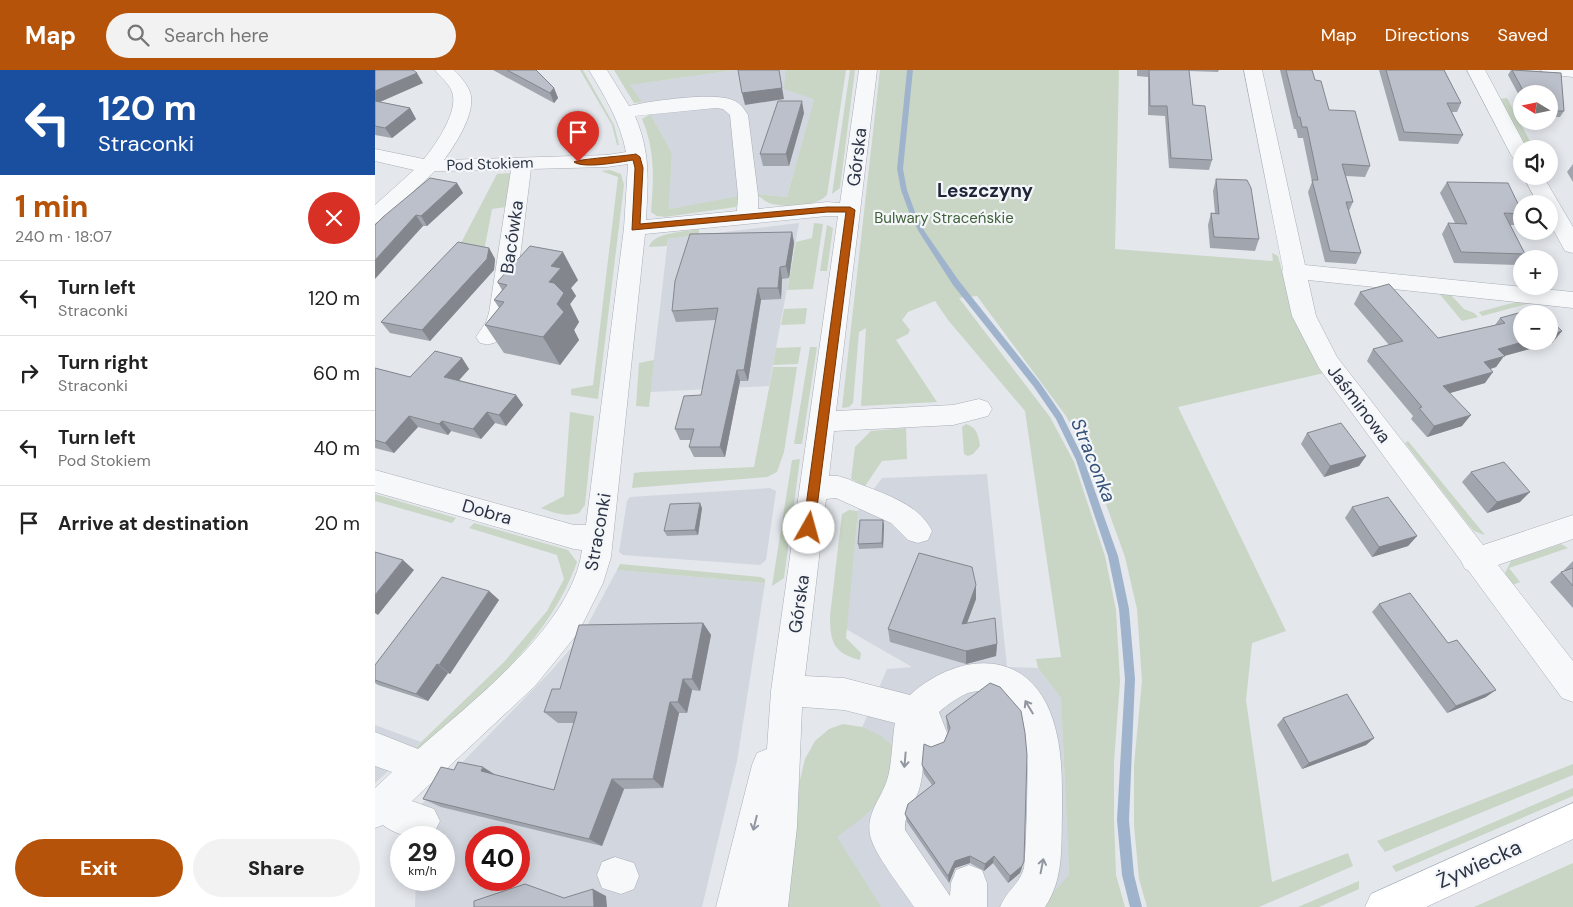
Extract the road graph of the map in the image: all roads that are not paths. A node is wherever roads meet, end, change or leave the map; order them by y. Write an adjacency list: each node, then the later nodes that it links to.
1 (444, 70): 13 (street)
2 (598, 70): 8 (street, Straconki)
3 (868, 70): 14 (street, Górska)
4 (1253, 70): 20 (street, Jaśminowa)
5 (1476, 70): 9 (street)
6 (1550, 70): 7 (street)
7 (1573, 72)
8 (624, 113): 11 (street, Straconki); 16 (street)
9 (1513, 140)
10 (375, 156): 13 (street, Pod Stokiem)
11 (636, 157): 12 (street, Pod Stokiem); 18 (street, Straconki)
12 (522, 163): 13 (street, Pod Stokiem); 22 (street, Bacówka)
13 (431, 165): 15 (street)
14 (850, 210): 16 (street); 24 (street, Górska)
15 (375, 216)
16 (747, 217): 18 (street)
17 (1558, 220): 19 (street)
18 (635, 228): 29 (street, Straconki)
19 (1573, 246)
20 (1293, 271): 21 (street); 30 (street, Jaśminowa)
21 (1573, 300)
22 (488, 337)
23 (979, 409): 24 (street)
24 (823, 422): 26 (street, Górska)
25 (375, 481): 29 (street, Dobra)
26 (814, 488): 28 (street); 32 (street, Górska)
27 (1573, 527): 30 (street)
28 (918, 531)
29 (599, 538): 35 (street, Straconki)
30 (1475, 560): 31 (street, Jaśminowa)
31 (1573, 687)
32 (787, 691): 33 (street); 40 (street, Górska, one-way to 40); 41 (street, Górska)
33 (923, 725): 42 (street, one-way to 42); 43 (street, one-way to 33)
34 (375, 749): 35 (street)
35 (418, 770): 36 (street, Straconki)
36 (380, 806): 37 (street)
37 (422, 821)
38 (1573, 821): 39 (main road, Żywiecka)
39 (1403, 903)
40 (735, 907)
41 (769, 907)
42 (936, 907)
43 (1019, 907)

